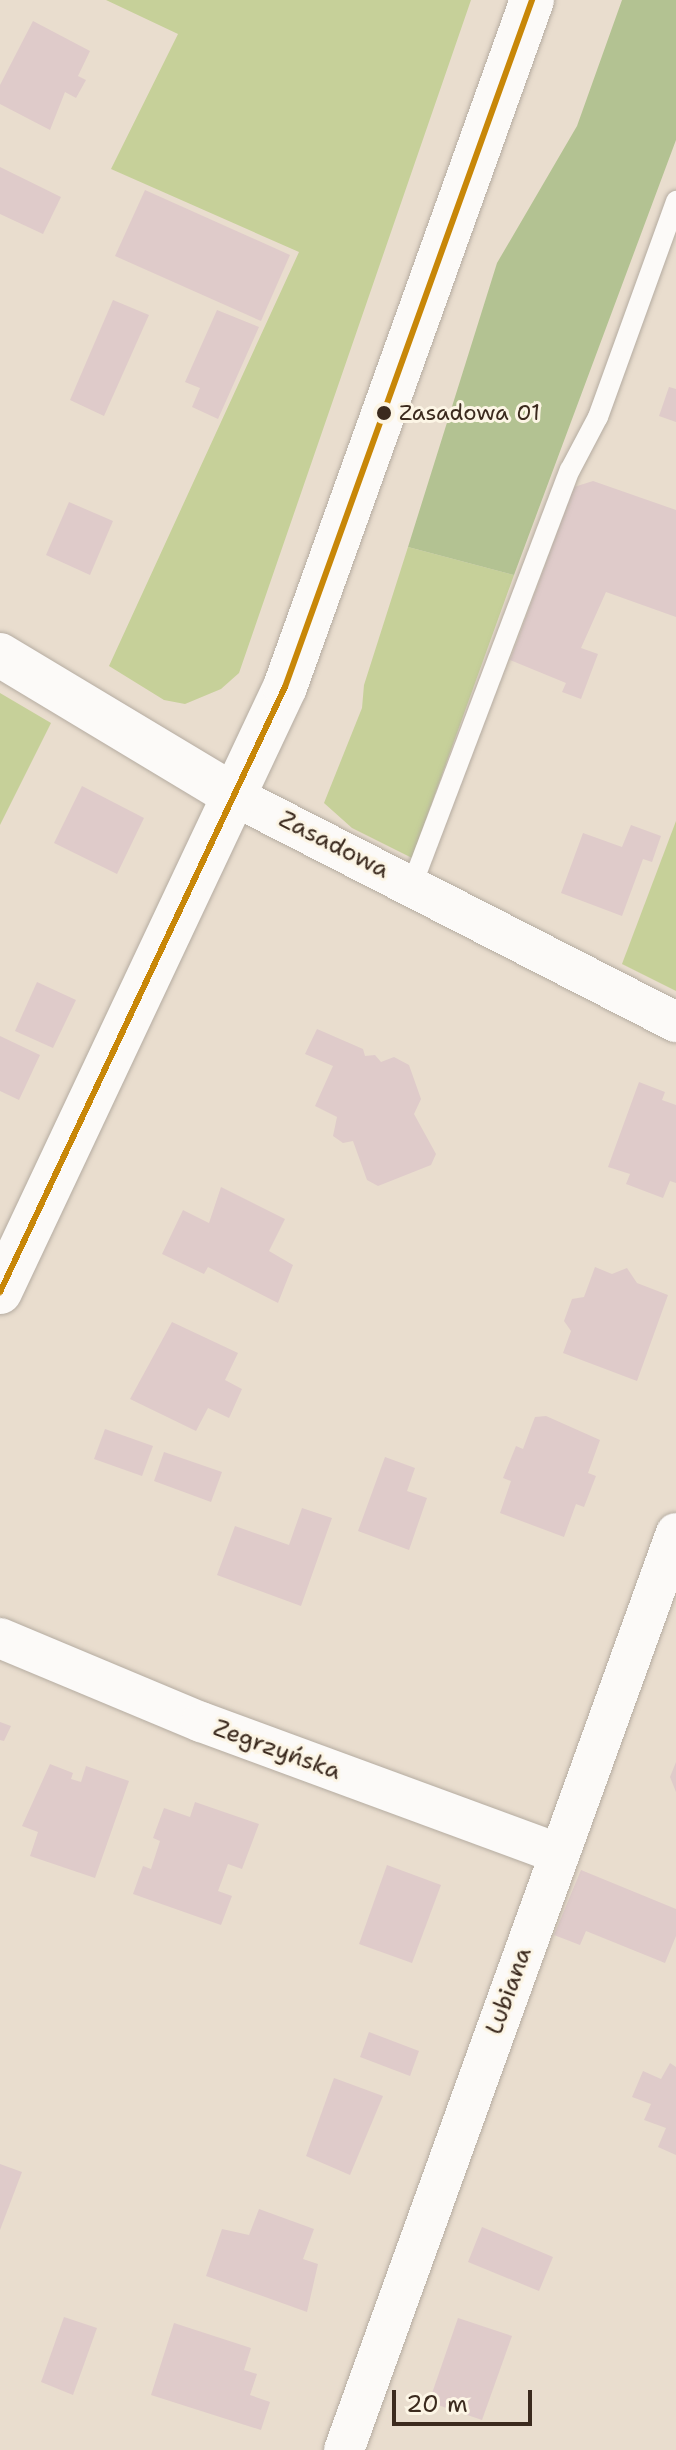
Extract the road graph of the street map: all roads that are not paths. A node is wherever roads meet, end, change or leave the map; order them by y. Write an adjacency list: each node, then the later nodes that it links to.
1 (532, 0): 4 (street)
2 (676, 201): 5 (lane)
3 (0, 655): 4 (street, Zasadowa)
4 (236, 797): 5 (street, Zasadowa); 7 (street)
5 (412, 885): 6 (street, Zasadowa)
6 (676, 1022)
7 (0, 1292)
8 (676, 1533): 10 (street, Lubiana)
9 (0, 1638): 10 (street, Zegrzyńska)
10 (558, 1853): 11 (street, Lubiana)
11 (344, 2450)

